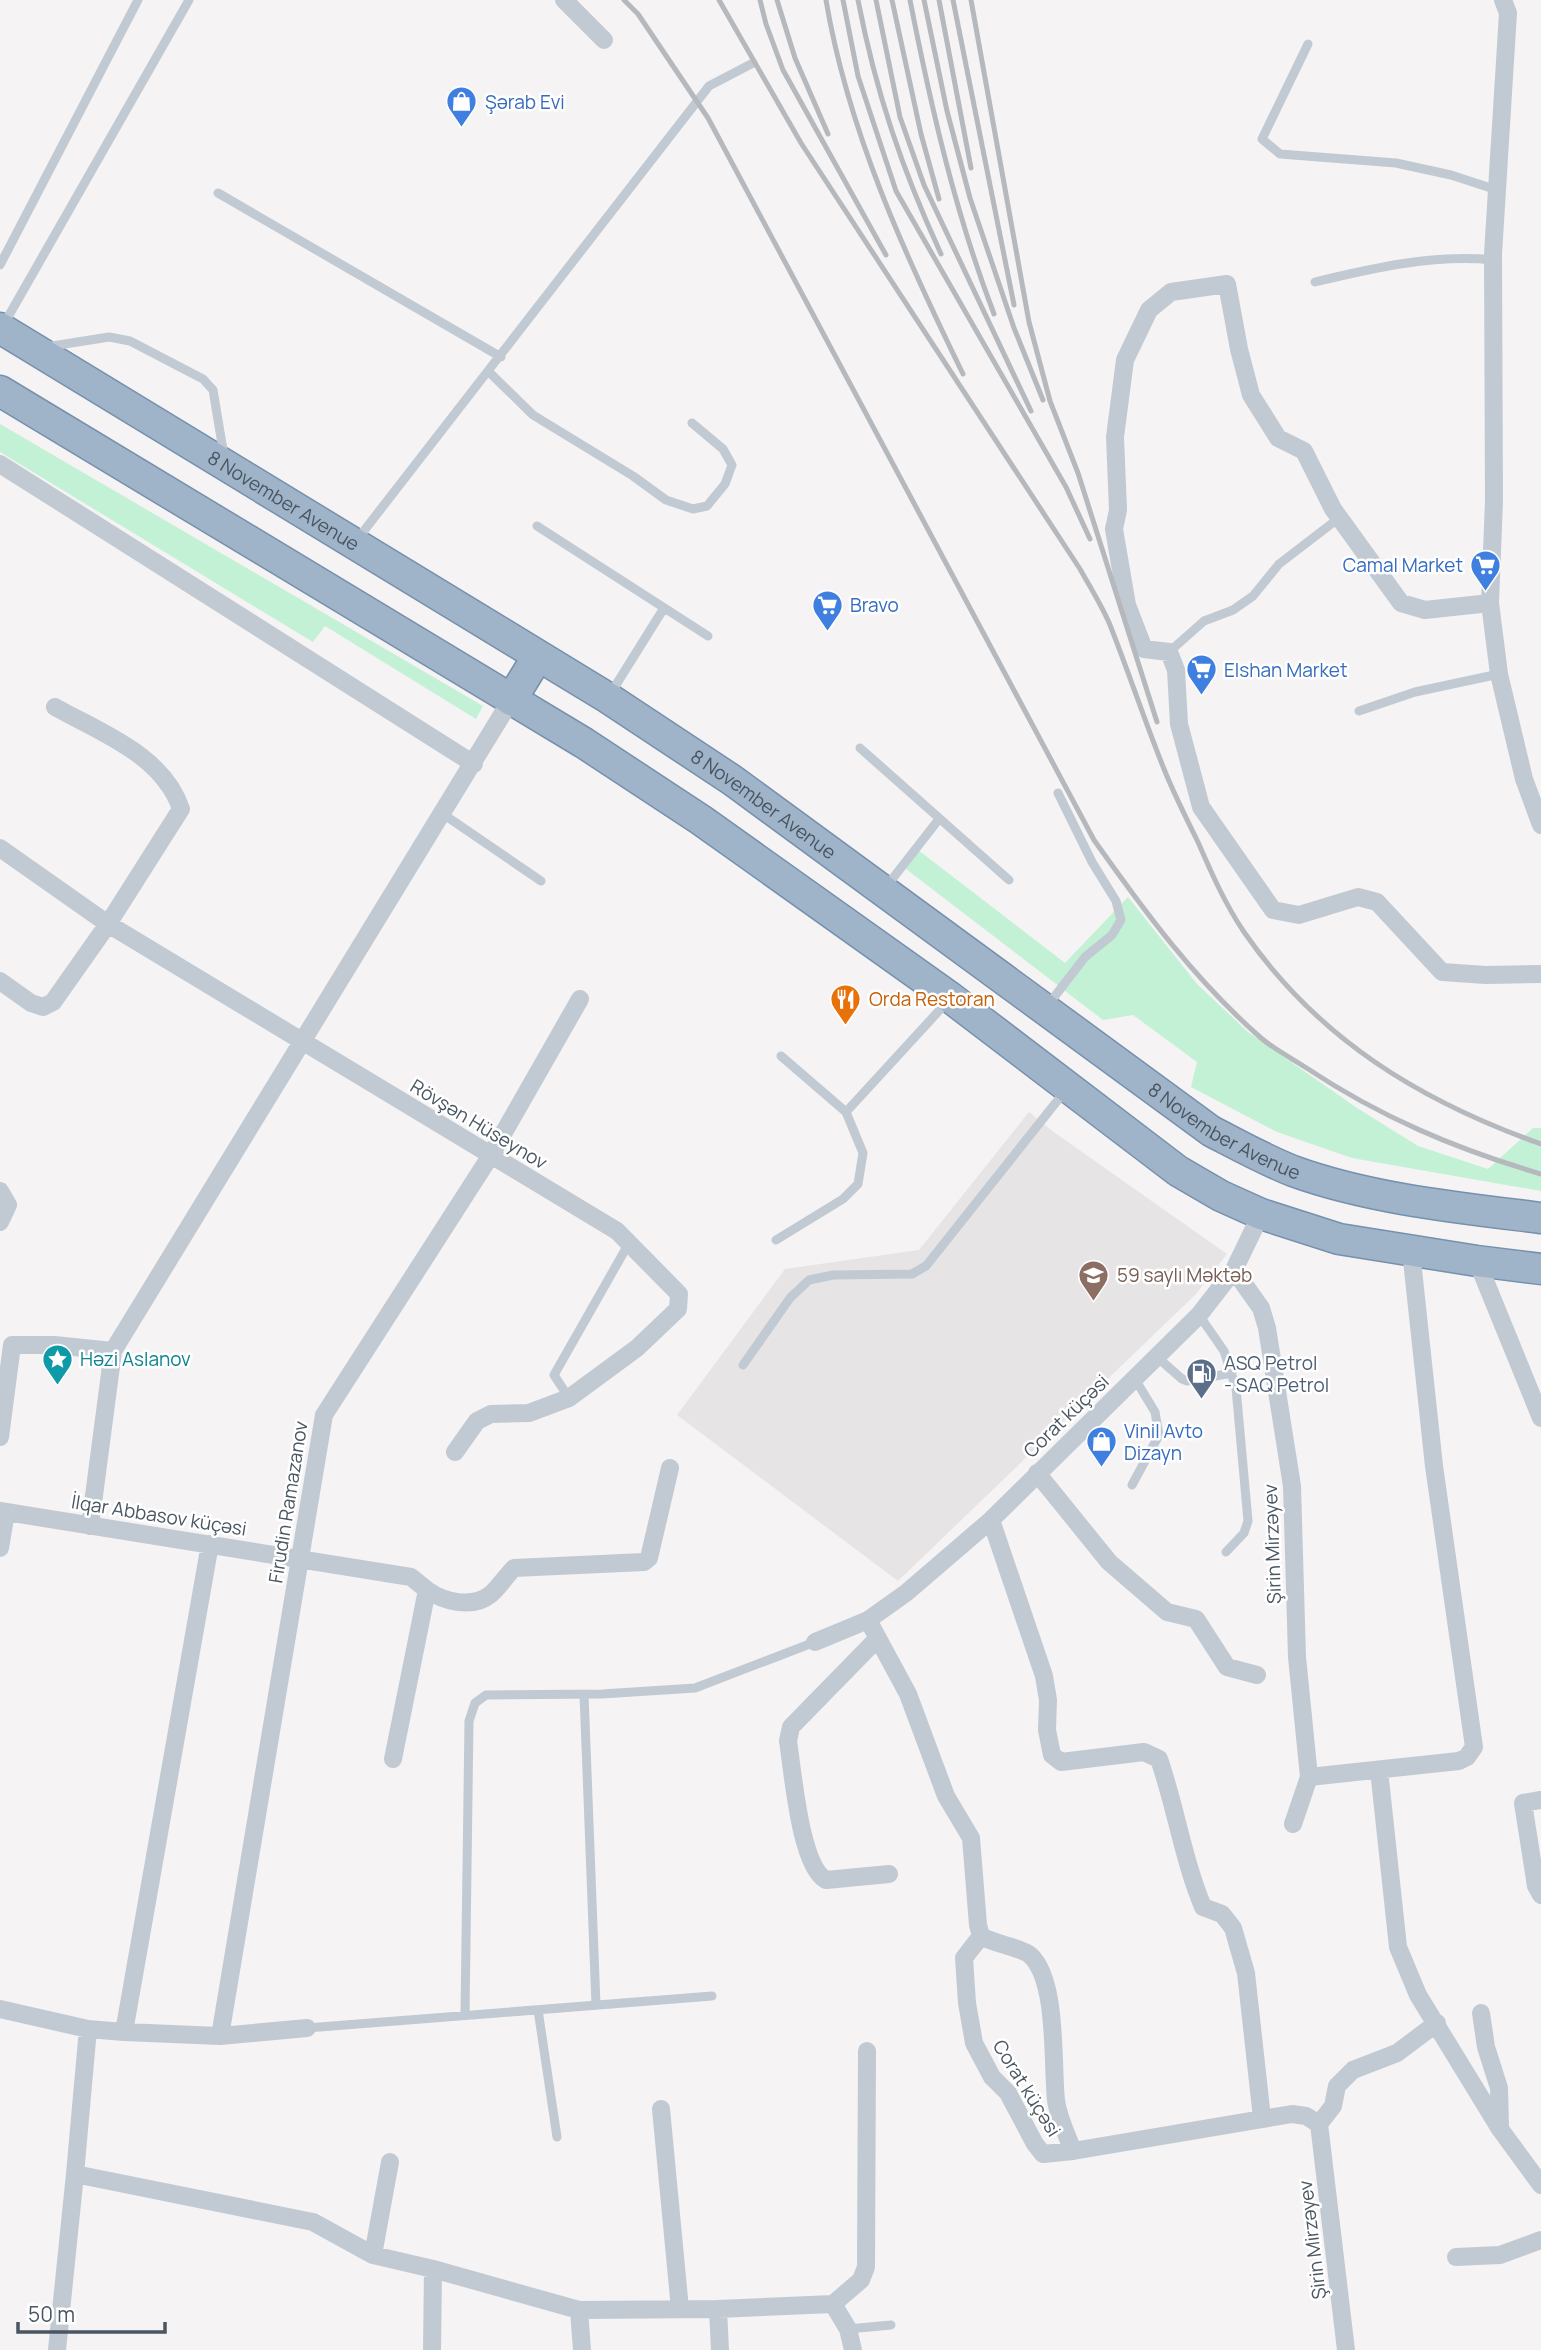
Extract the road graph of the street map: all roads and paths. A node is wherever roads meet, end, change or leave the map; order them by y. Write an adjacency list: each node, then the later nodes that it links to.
1 (138, 0): 11 (lane)
2 (189, 0): 13 (lane)
3 (564, 0): 5 (street)
4 (1503, 0): 8 (street)
5 (604, 40)
6 (1308, 44): 8 (lane)
7 (753, 63): 15 (lane)
8 (1497, 190): 10 (street)
9 (218, 193): 15 (lane)
10 (1493, 260): 12 (lane); 24 (street)
11 (0, 265)
12 (1315, 282)
13 (1, 328): 14 (highway, 8 November Avenue)
14 (33, 349): 20 (highway, 8 November Avenue); 20 (lane)
15 (501, 357): 16 (lane)
16 (489, 372): 18 (lane); 23 (lane)
17 (0, 391): 31 (highway)
18 (692, 423)
19 (0, 464): 35 (street)
20 (227, 468): 23 (highway, 8 November Avenue)
21 (1339, 518): 24 (street); 27 (lane); 27 (street)
22 (537, 526): 25 (lane)
23 (355, 542): 28 (highway, 8 November Avenue)
24 (1490, 603): 29 (street)
25 (664, 608): 26 (lane); 30 (lane)
26 (708, 636)
27 (1169, 652): 45 (street)
28 (538, 656): 30 (highway, 8 November Avenue); 31 (highway)
29 (1499, 674): 33 (lane); 39 (street)
30 (608, 698): 43 (highway, 8 November Avenue)
31 (511, 700): 35 (street); 47 (highway)
32 (55, 707): 44 (street)
33 (1359, 710)
34 (860, 748): 38 (lane)
35 (474, 764): 37 (street)
36 (1058, 793): 49 (lane)
37 (443, 814): 42 (lane); 50 (street)
38 (939, 819): 41 (lane); 43 (lane)
39 (1541, 825)
40 (0, 848): 44 (street, Rövşən Hüseynov)
41 (1009, 880)
42 (541, 881)
43 (883, 891): 49 (highway, 8 November Avenue)
44 (108, 924): 46 (street); 50 (street, Rövşən Hüseynov)
45 (1541, 974)
46 (0, 981)
47 (951, 998): 52 (highway); 53 (lane)
48 (580, 999): 54 (street, Firudin Ramazanov)
49 (1045, 1009): 57 (highway, 8 November Avenue)
50 (302, 1042): 54 (street, Rövşən Hüseynov); 67 (street)
51 (781, 1056): 53 (lane)
52 (1068, 1087): 56 (highway); 69 (lane)
53 (846, 1112): 59 (lane)
54 (491, 1155): 60 (street, Rövşən Hüseynov); 85 (street, Firudin Ramazanov)
55 (0, 1191): 58 (street)
56 (1261, 1214): 61 (highway); 64 (street, Corat küçəsi)
57 (1541, 1218)
58 (0, 1222)
59 (776, 1240)
60 (629, 1243): 72 (lane); 72 (street, Rövşən Hüseynov)
61 (1411, 1251): 62 (highway); 93 (street)
62 (1477, 1261): 63 (highway); 73 (street)
63 (1541, 1269)
64 (1234, 1270): 65 (street, Corat küçəsi); 94 (street, Şirin Mirzəyev)
65 (1199, 1315): 68 (street, Corat küçəsi); 70 (lane)
66 (6, 1340): 67 (street); 74 (street)
67 (113, 1351): 81 (street)
68 (1157, 1357): 70 (lane); 71 (street, Corat küçəsi)
69 (743, 1365)
70 (1231, 1373): 84 (lane)
71 (1135, 1380): 77 (street, Corat küçəsi); 78 (lane)
72 (569, 1398): 75 (street, Rövşən Hüseynov)
73 (1541, 1418)
74 (0, 1437)
75 (455, 1452)
76 (670, 1468): 86 (street, İlqar Abbasov küçəsi)
77 (1037, 1473): 80 (street, Corat küçəsi); 90 (street)
78 (1132, 1485)
79 (3, 1511): 81 (street, İlqar Abbasov küçəsi); 83 (street)
80 (991, 1520): 87 (street, Corat küçəsi); 113 (street)
81 (90, 1526): 82 (street, İlqar Abbasov küçəsi)
82 (210, 1544): 85 (street, İlqar Abbasov küçəsi); 109 (street)
83 (0, 1548)
84 (1226, 1552)
85 (301, 1558): 86 (street, İlqar Abbasov küçəsi); 110 (street, Firudin Ramazanov)
86 (427, 1590): 92 (street)
87 (868, 1620): 88 (street); 89 (street, Corat küçəsi)
88 (878, 1638): 97 (street); 99 (street)
89 (815, 1642): 91 (lane)
90 (1257, 1675)
91 (584, 1694): 101 (lane); 105 (lane)
92 (393, 1759)
93 (1379, 1770): 94 (street); 106 (street)
94 (1309, 1777): 96 (street, Şirin Mirzəyev)
95 (1541, 1800): 98 (street)
96 (1293, 1824)
97 (888, 1874)
98 (1541, 1895)
99 (981, 1936): 117 (street, Corat küçəsi); 117 (street, Corat küçəsi)
100 (712, 1996): 101 (lane)
101 (596, 2005): 103 (lane)
102 (0, 2009): 108 (street)
103 (538, 2010): 105 (lane); 116 (lane)
104 (1481, 2013): 115 (street)
105 (465, 2015): 107 (lane)
106 (1437, 2023): 114 (street); 115 (street)
107 (307, 2028): 110 (street)
108 (88, 2029): 109 (street); 119 (street)
109 (124, 2032): 110 (street)
110 (220, 2036)
111 (867, 2051): 125 (street)
112 (661, 2109): 126 (street)
113 (1262, 2118): 114 (street, Corat küçəsi); 117 (street, Corat küçəsi)
114 (1319, 2124): 136 (street, Şirin Mirzəyev)
115 (1500, 2129): 120 (street)
116 (557, 2137)
117 (1073, 2151)
118 (390, 2162): 122 (street)
119 (75, 2174): 122 (street); 131 (street)
120 (1541, 2185)
121 (1541, 2240): 123 (street)
122 (373, 2255): 124 (street)
123 (1455, 2257)
124 (433, 2269): 128 (street); 132 (street)
125 (833, 2304): 127 (street); 130 (street)
126 (680, 2309): 127 (street); 128 (street)
127 (718, 2309): 134 (street)
128 (579, 2310): 133 (street)
129 (891, 2325): 130 (lane)
130 (848, 2329): 135 (street)
131 (61, 2348)
132 (432, 2350)
133 (582, 2350)
134 (720, 2350)
135 (853, 2350)
136 (1346, 2350)

